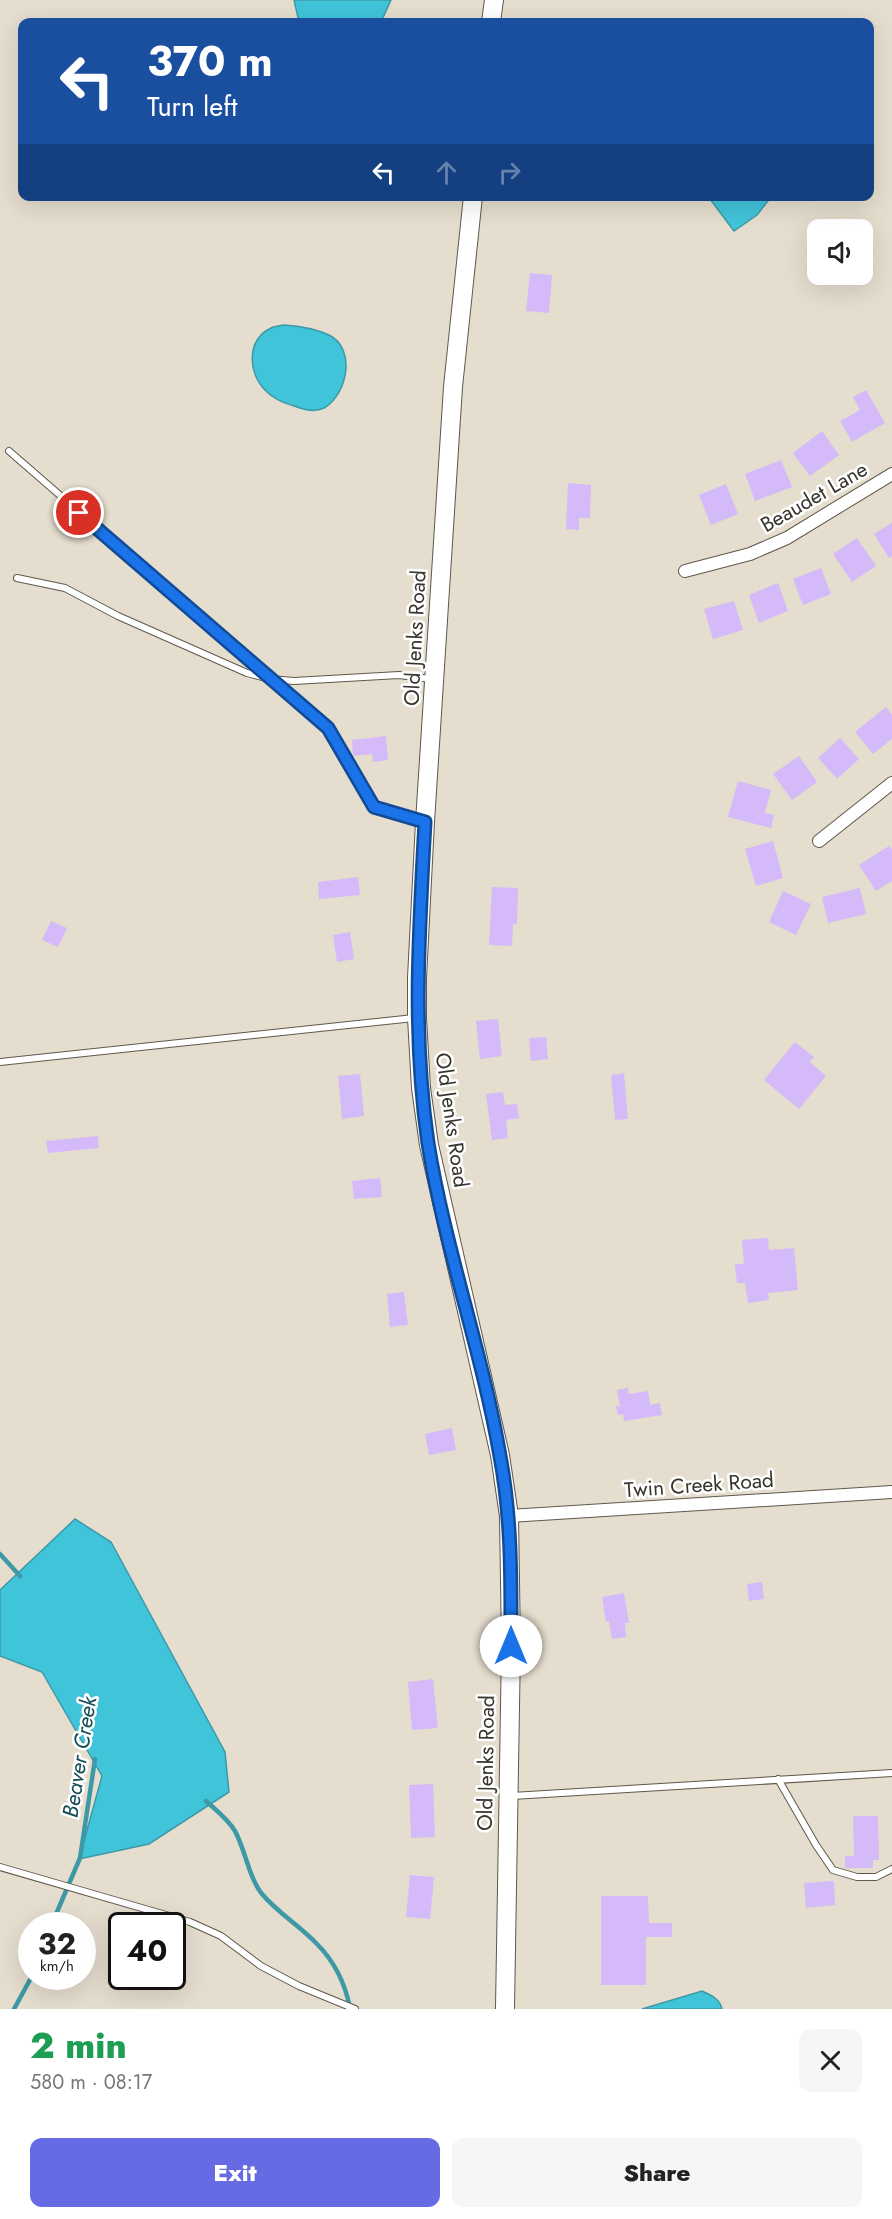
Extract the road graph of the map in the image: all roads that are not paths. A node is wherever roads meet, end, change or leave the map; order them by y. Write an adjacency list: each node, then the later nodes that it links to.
1 (494, 0): 2 (street)
2 (492, 18)
3 (472, 201): 9 (street, Old Jenks Road)
4 (9, 451): 8 (lane)
5 (892, 474): 6 (street, Beaudet Lane)
6 (685, 571)
7 (16, 578): 8 (lane)
8 (270, 679): 9 (lane); 11 (lane)
9 (435, 679): 11 (street, Old Jenks Road)
10 (892, 783): 12 (street)
11 (425, 822): 13 (street, Old Jenks Road)
12 (819, 841)
13 (417, 1018): 14 (lane); 16 (street, Old Jenks Road)
14 (0, 1062)
15 (892, 1492): 16 (street, Twin Creek Road)
16 (509, 1516): 19 (street, Old Jenks Road)
17 (892, 1773): 18 (lane)
18 (778, 1779): 19 (lane); 21 (lane)
19 (508, 1796): 23 (street, Old Jenks Road)
20 (0, 1867): 22 (lane)
21 (892, 1869)
22 (355, 2009)
23 (505, 2009)

